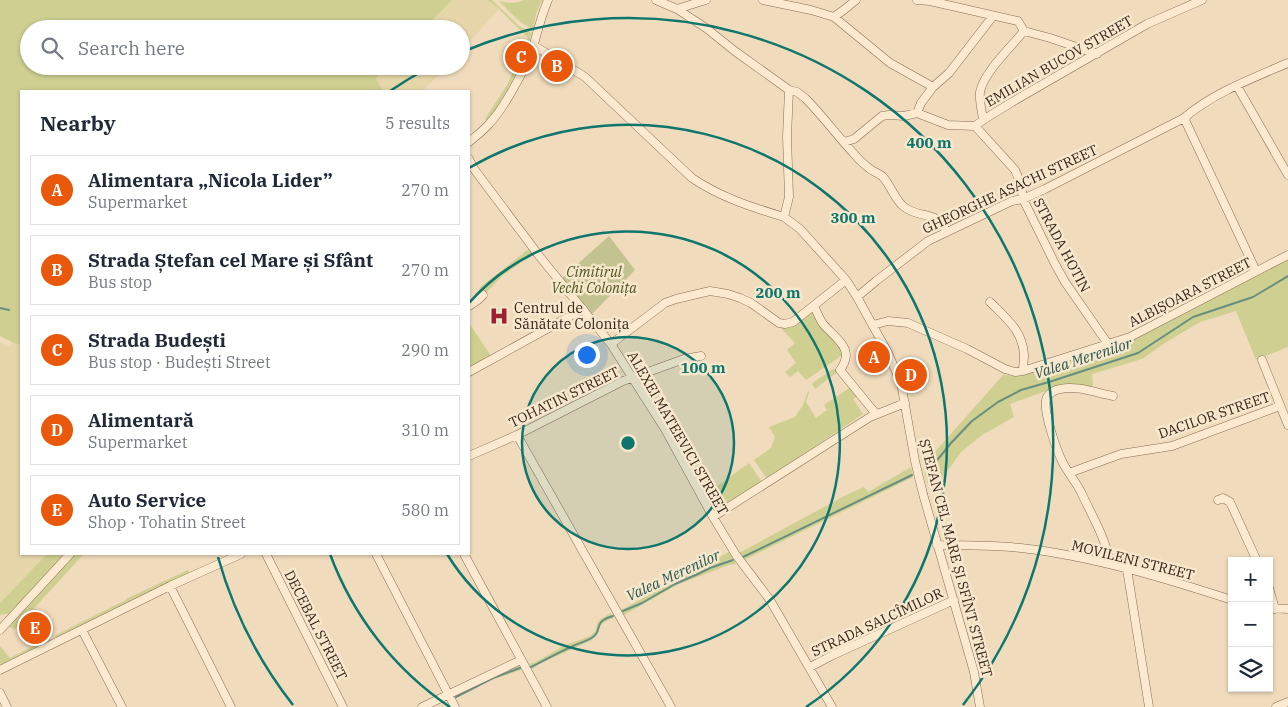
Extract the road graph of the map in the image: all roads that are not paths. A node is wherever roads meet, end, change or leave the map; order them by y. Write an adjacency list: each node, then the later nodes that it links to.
1 (548, 0): 12 (street)
2 (656, 0): 8 (street)
3 (706, 0): 8 (street)
4 (763, 0): 10 (street)
5 (856, 0): 10 (street)
6 (917, 0): 9 (street)
7 (1202, 0): 13 (street, EMILIAN BUCOV STREET)
8 (677, 9): 17 (street)
9 (994, 16): 11 (street); 16 (street)
10 (834, 17): 16 (street)
11 (1024, 31): 13 (street); 20 (street, EMILIAN BUCOV STREET)
12 (534, 45): 22 (street); 27 (street, ȘTEFAN CEL MARE ȘI SFÎNT STREET)
13 (1097, 54): 20 (street, EMILIAN BUCOV STREET)
14 (1288, 62): 15 (street, GHEORGHE ASACHI STREET)
15 (1237, 86): 19 (street, GHEORGHE ASACHI STREET); 25 (street)
16 (933, 87): 18 (street)
17 (788, 90): 23 (street); 27 (street)
18 (917, 113): 21 (street); 23 (street)
19 (1184, 118): 26 (street, GHEORGHE ASACHI STREET); 30 (street)
20 (983, 120): 21 (street, EMILIAN BUCOV STREET)
21 (975, 126): 26 (street, STRADA HOTIN)
22 (470, 141)
23 (844, 142): 28 (street)
24 (470, 161): 37 (street, ALEXEI MATEEVICI STREET)
25 (1288, 175)
26 (1023, 198): 28 (street, GHEORGHE ASACHI STREET); 40 (street, STRADA HOTIN)
27 (784, 217): 31 (street, ȘTEFAN CEL MARE ȘI SFÎNT STREET)
28 (946, 232): 33 (street, GHEORGHE ASACHI STREET)
29 (1288, 255): 30 (street, ALBIȘOARA STREET)
30 (1256, 272): 40 (street, ALBIȘOARA STREET)
31 (846, 280): 33 (street, ȘTEFAN CEL MARE ȘI SFÎNT STREET); 36 (street)
32 (483, 295): 35 (street)
33 (857, 297): 38 (street, ȘTEFAN CEL MARE ȘI SFÎNT STREET)
34 (990, 302): 44 (street)
35 (470, 305)
36 (814, 306): 39 (street); 49 (street)
37 (583, 309): 39 (street, ALEXEI MATEEVICI STREET); 43 (street)
38 (873, 325): 44 (street); 47 (street, ȘTEFAN CEL MARE ȘI SFÎNT STREET)
39 (611, 344): 45 (street, ALEXEI MATEEVICI STREET)
40 (1108, 344): 44 (street, ALBIȘOARA STREET)
41 (701, 356): 45 (street, TOHATIN STREET)
42 (1262, 360): 48 (street)
43 (470, 371)
44 (1019, 372)
45 (634, 378): 51 (street, TOHATIN STREET); 55 (street, ALEXEI MATEEVICI STREET)
46 (1113, 396): 53 (street)
47 (905, 403): 49 (street); 56 (street, ȘTEFAN CEL MARE ȘI SFÎNT STREET)
48 (1280, 406): 50 (street); 53 (street, DACILOR STREET)
49 (876, 414): 55 (street)
50 (1288, 424)
51 (517, 435): 52 (street, TOHATIN STREET); 85 (street)
52 (470, 456)
53 (1069, 472): 63 (street)
54 (1218, 500): 62 (street)
55 (713, 517): 73 (street, ALEXEI MATEEVICI STREET)
56 (937, 545): 63 (street, MOVILENI STREET); 67 (street, ȘTEFAN CEL MARE ȘI SFÎNT STREET)
57 (69, 555): 70 (street)
58 (239, 555): 65 (street)
59 (267, 555): 81 (street, DECEBAL STREET)
60 (377, 555): 76 (street)
61 (465, 555): 72 (street)
62 (1255, 557)
63 (1109, 563): 64 (street, MOVILENI STREET)
64 (1127, 569): 66 (street, MOVILENI STREET); 88 (street)
65 (170, 586): 71 (street); 80 (street)
66 (1228, 599)
67 (954, 600): 73 (street, STRADA SALCÎMILOR); 87 (street, ȘTEFAN CEL MARE ȘI SFÎNT STREET)
68 (1288, 608): 69 (street)
69 (1273, 609)
70 (0, 630)
71 (82, 630): 74 (street); 79 (street)
72 (521, 660): 76 (street); 84 (street)
73 (810, 667): 86 (street, ALEXEI MATEEVICI STREET)
74 (0, 670)
75 (0, 694): 78 (street)
76 (449, 695): 82 (street); 83 (street)
77 (1288, 702): 89 (street)
78 (7, 707)
79 (122, 707)
80 (231, 707)
81 (343, 707)
82 (422, 707)
83 (454, 707)
84 (547, 707)
85 (671, 707)
86 (832, 707)
87 (980, 707)
88 (1148, 707)
89 (1276, 707)

